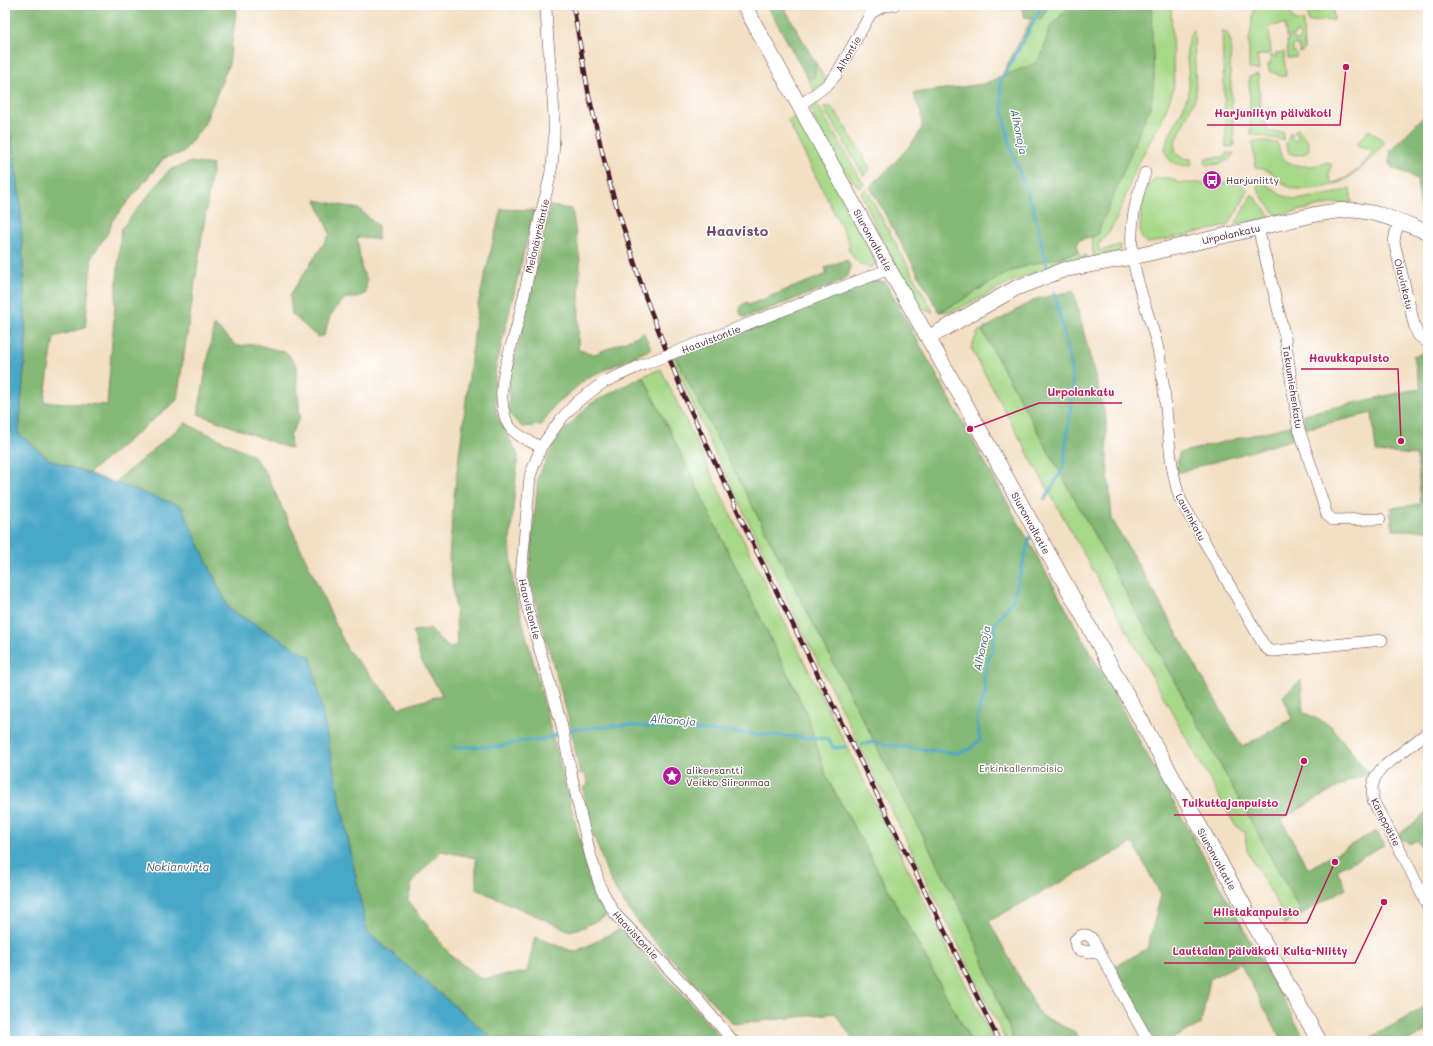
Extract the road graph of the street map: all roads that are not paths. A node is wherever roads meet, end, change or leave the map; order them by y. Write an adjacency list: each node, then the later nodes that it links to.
1 (546, 5): 13 (street, Melonäyrääntie)
2 (744, 5): 4 (main road, Siuronvaltatie)
3 (894, 5): 4 (street, Alhontie)
4 (799, 106): 10 (main road, Siuronvaltatie)
5 (1145, 173): 9 (street, Laurinkatu)
6 (1399, 222): 7 (main road, Urpolankatu); 8 (main road, Urpolankatu); 12 (street, Olavinkatu)
7 (1258, 228): 9 (main road, Urpolankatu); 14 (street, Takuumiehenkatu)
8 (1428, 232)
9 (1133, 257): 11 (main road, Urpolankatu); 15 (street, Laurinkatu)
10 (889, 269): 11 (main road, Siuronvaltatie); 13 (street, Haavistontie, bridge)
11 (928, 338): 21 (main road, Siuronvaltatie)
12 (1428, 340)
13 (541, 447): 19 (street, Haavistontie)
14 (1380, 519)
15 (1382, 640)
16 (1428, 732): 17 (street, Kämppätie)
17 (1428, 907)
18 (1101, 954): 20 (street)
19 (733, 1041)
20 (1148, 1041)
21 (1319, 1041)

